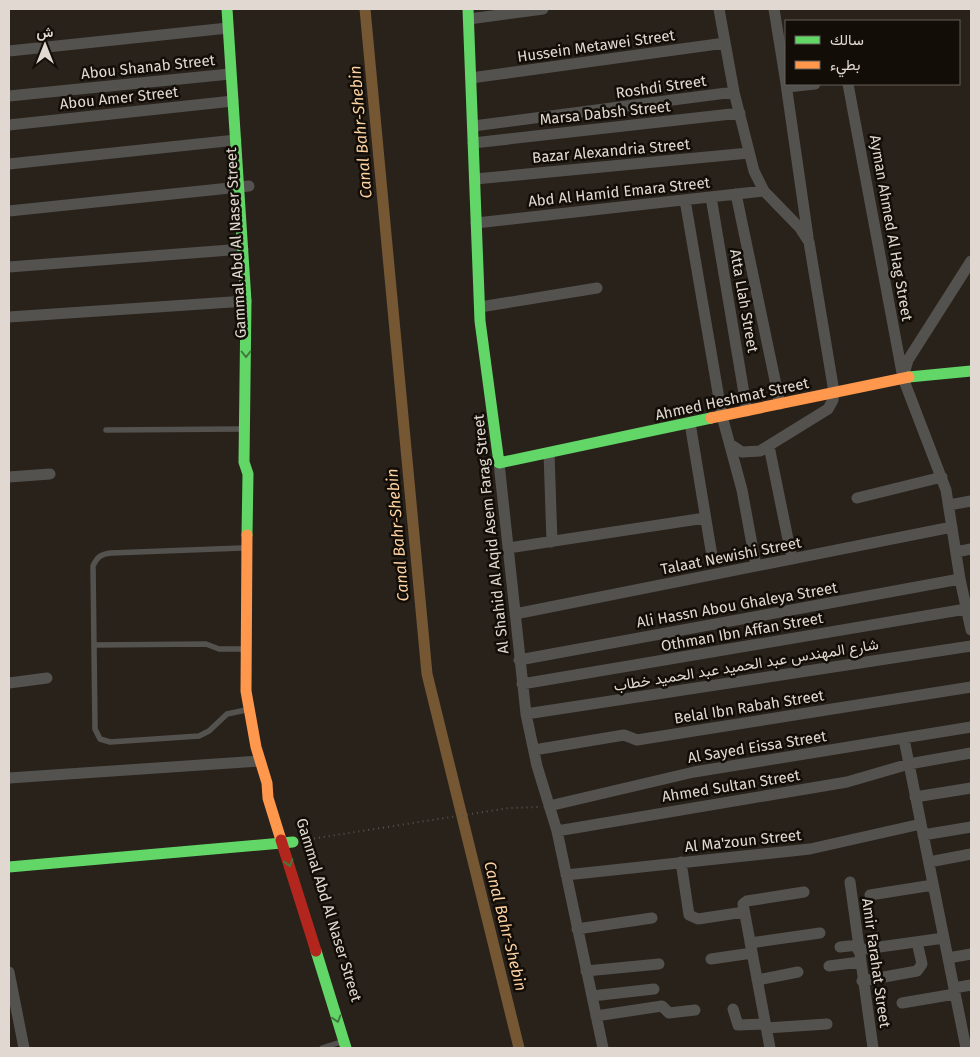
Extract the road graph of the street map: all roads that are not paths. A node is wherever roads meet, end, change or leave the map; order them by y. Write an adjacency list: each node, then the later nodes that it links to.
1 (227, 9): 7 (main road, Gammal Abd Al Naser Street)
2 (236, 9): 26 (main road, Gammal Abd Al Naser Street)
3 (543, 9): 6 (street)
4 (719, 9): 8 (street)
5 (774, 9): 10 (street)
6 (468, 14): 12 (main road, Al Shahid Al Aqid Asem Farag Street)
7 (228, 28): 9 (street); 11 (main road, Gammal Abd Al Naser Street)
8 (725, 43): 12 (street, Hussein Metawei Street); 15 (street)
9 (9, 51)
10 (785, 73)
11 (230, 74): 16 (street, Abou Shanab Street); 17 (main road, Gammal Abd Al Naser Street)
12 (471, 78): 20 (main road, Al Shahid Al Aqid Asem Farag Street)
13 (787, 85): 33 (street)
14 (848, 85): 42 (street, Ayman Ahmed Al Hag Street)
15 (734, 92): 18 (street); 20 (street, Roshdi Street)
16 (9, 96)
17 (232, 102): 19 (street, Abou Amer Street); 21 (main road, Gammal Abd Al Naser Street)
18 (740, 113): 22 (street, Marsa Dabsh Street); 23 (street)
19 (9, 125)
20 (472, 126): 22 (main road, Al Shahid Al Aqid Asem Farag Street)
21 (236, 140): 24 (street); 26 (main road, Gammal Abd Al Naser Street)
22 (473, 142): 25 (main road, Al Shahid Al Aqid Asem Farag Street)
23 (749, 153): 25 (street, Bazar Alexandria Street); 27 (street)
24 (9, 164)
25 (475, 179): 32 (main road, Al Shahid Al Aqid Asem Farag Street)
26 (244, 186): 31 (street); 34 (main road, Gammal Abd Al Naser Street); 55 (main road, Gammal Abd Al Naser Street)
27 (764, 191): 28 (street, Abd Al Hamid Emara Street); 33 (street)
28 (736, 194): 29 (street, Abd Al Hamid Emara Street); 44 (street)
29 (711, 197): 30 (street, Abd Al Hamid Emara Street); 45 (street, Atta Llah Street)
30 (685, 200): 32 (street, Abd Al Hamid Emara Street); 46 (street)
31 (9, 210)
32 (476, 223): 39 (main road, Al Shahid Al Aqid Asem Farag Street)
33 (809, 242): 43 (street)
34 (243, 249): 36 (street); 38 (main road, Gammal Abd Al Naser Street)
35 (971, 260): 42 (street)
36 (9, 267)
37 (597, 288): 39 (street)
38 (246, 301): 40 (street); 48 (main road, Gammal Abd Al Naser Street, one-way to 48)
39 (480, 307): 53 (main road, Al Shahid Al Aqid Asem Farag Street)
40 (9, 318)
41 (971, 371): 42 (main road, Ahmed Heshmat Street)
42 (903, 378): 43 (main road, Ahmed Heshmat Street); 57 (street, Ayman Ahmed Al Hag Street)
43 (834, 392): 44 (main road, Ahmed Heshmat Street); 51 (street)
44 (780, 404): 45 (main road, Ahmed Heshmat Street)
45 (747, 411): 46 (main road, Ahmed Heshmat Street)
46 (722, 416): 47 (main road, Ahmed Heshmat Street); 50 (street)
47 (690, 423): 52 (main road, Ahmed Heshmat Street); 61 (street)
48 (245, 429): 49 (lane); 55 (main road, Gammal Abd Al Naser Street)
49 (106, 430)
50 (730, 444): 51 (street); 70 (street)
51 (769, 446): 69 (street)
52 (549, 453): 53 (main road, Ahmed Heshmat Street); 63 (street)
53 (500, 463): 65 (street, Al Shahid Al Aqid Asem Farag Street)
54 (50, 474): 56 (street)
55 (248, 474): 64 (main road, Gammal Abd Al Naser Street)
56 (9, 477)
57 (942, 477): 58 (street); 60 (street, Ayman Ahmed Al Hag Street)
58 (857, 498)
59 (971, 501): 60 (street)
60 (949, 505): 62 (street, Ayman Ahmed Al Hag Street)
61 (705, 518): 63 (street); 68 (street)
62 (952, 527): 67 (street, Ayman Ahmed Al Hag Street); 69 (street, Talaat Newishi Street)
63 (552, 542): 65 (street)
64 (246, 548): 76 (lane); 78 (main road, Gammal Abd Al Naser Street)
65 (508, 548): 74 (street, Al Shahid Al Aqid Asem Farag Street)
66 (971, 549): 67 (street)
67 (956, 552): 72 (street, Ayman Ahmed Al Hag Street)
68 (712, 556)
69 (792, 559): 70 (street, Talaat Newishi Street)
70 (756, 566): 74 (street, Talaat Newishi Street)
71 (971, 574): 72 (street, Ali Hassn Abou Ghaleya Street)
72 (959, 577): 73 (street, Ayman Ahmed Al Hag Street); 79 (street, Ali Hassn Abou Ghaleya Street)
73 (966, 609): 75 (street, Ayman Ahmed Al Hag Street); 82 (street, Othman Ibn Affan Street)
74 (515, 614): 79 (street, Al Shahid Al Aqid Asem Farag Street)
75 (971, 630)
76 (94, 645): 78 (lane); 84 (lane)
77 (971, 646): 85 (street, شارع المهندس عبد الحميد عبد الحميد خطاب)
78 (245, 649): 84 (main road, Gammal Abd Al Naser Street)
79 (519, 660): 82 (street, Al Shahid Al Aqid Asem Farag Street)
80 (47, 678): 81 (street)
81 (9, 683)
82 (522, 684): 85 (street, Al Shahid Al Aqid Asem Farag Street)
83 (971, 687): 88 (street, Belal Ibn Rabah Street)
84 (248, 710): 90 (main road, Gammal Abd Al Naser Street)
85 (526, 714): 88 (street, Al Shahid Al Aqid Asem Farag Street)
86 (971, 727): 87 (street, Al Sayed Eissa Street)
87 (904, 739): 91 (street); 95 (street, Al Sayed Eissa Street)
88 (534, 750): 95 (street, Al Shahid Al Aqid Asem Farag Street)
89 (971, 753): 91 (street, Ahmed Sultan Street)
90 (260, 762): 92 (street); 99 (main road, Gammal Abd Al Naser Street)
91 (909, 764): 94 (street); 98 (street, Ahmed Sultan Street)
92 (9, 778)
93 (971, 788): 94 (street)
94 (915, 797): 97 (street)
95 (550, 806): 98 (street, Al Shahid Al Aqid Asem Farag Street)
96 (971, 827): 97 (street, Al Ma'zoun Street)
97 (922, 829): 101 (street, Al Ma'zoun Street); 102 (street)
98 (557, 830): 104 (street, Al Shahid Al Aqid Asem Farag Street)
99 (288, 842): 103 (main road); 139 (main road, Gammal Abd Al Naser Street, one-way to 139); 142 (main road, Gammal Abd Al Naser Street)
100 (971, 854): 102 (street)
101 (681, 862): 104 (street, Al Ma'zoun Street); 109 (street)
102 (928, 862): 106 (street)
103 (9, 868)
104 (566, 875): 111 (street, Al Shahid Al Aqid Asem Farag Street)
105 (850, 882): 115 (street, Amir Farahat Street)
106 (933, 885): 108 (street); 113 (street)
107 (804, 892): 109 (street)
108 (870, 895)
109 (744, 912): 116 (street)
110 (652, 918): 111 (street)
111 (577, 929): 124 (street, Al Shahid Al Aqid Asem Farag Street)
112 (820, 932): 116 (street)
113 (944, 938): 114 (street); 119 (street)
114 (918, 942): 115 (street); 128 (street)
115 (858, 947): 117 (street); 121 (street, Amir Farahat Street)
116 (751, 948): 120 (street); 127 (street)
117 (840, 948)
118 (971, 954): 119 (street)
119 (948, 958): 131 (street)
120 (711, 960)
121 (860, 962): 123 (street); 128 (street, Amir Farahat Street)
122 (659, 964): 124 (street)
123 (828, 966)
124 (586, 971): 132 (street, Al Shahid Al Aqid Asem Farag Street)
125 (9, 972): 140 (street)
126 (798, 972): 127 (street)
127 (757, 980): 138 (street)
128 (862, 981): 145 (street, Amir Farahat Street)
129 (971, 985): 131 (street)
130 (654, 989): 132 (street)
131 (954, 991): 133 (street); 146 (street)
132 (592, 996): 136 (street, Al Shahid Al Aqid Asem Farag Street)
133 (902, 1003)
134 (733, 1009): 138 (street)
135 (695, 1010): 136 (street)
136 (596, 1016): 143 (street, Al Shahid Al Aqid Asem Farag Street)
137 (827, 1024): 138 (street)
138 (766, 1026): 144 (street)
139 (345, 1045): 141 (lane)
140 (24, 1048)
141 (322, 1048)
142 (356, 1048)
143 (603, 1048)
144 (770, 1048)
145 (873, 1048)
146 (966, 1048)

